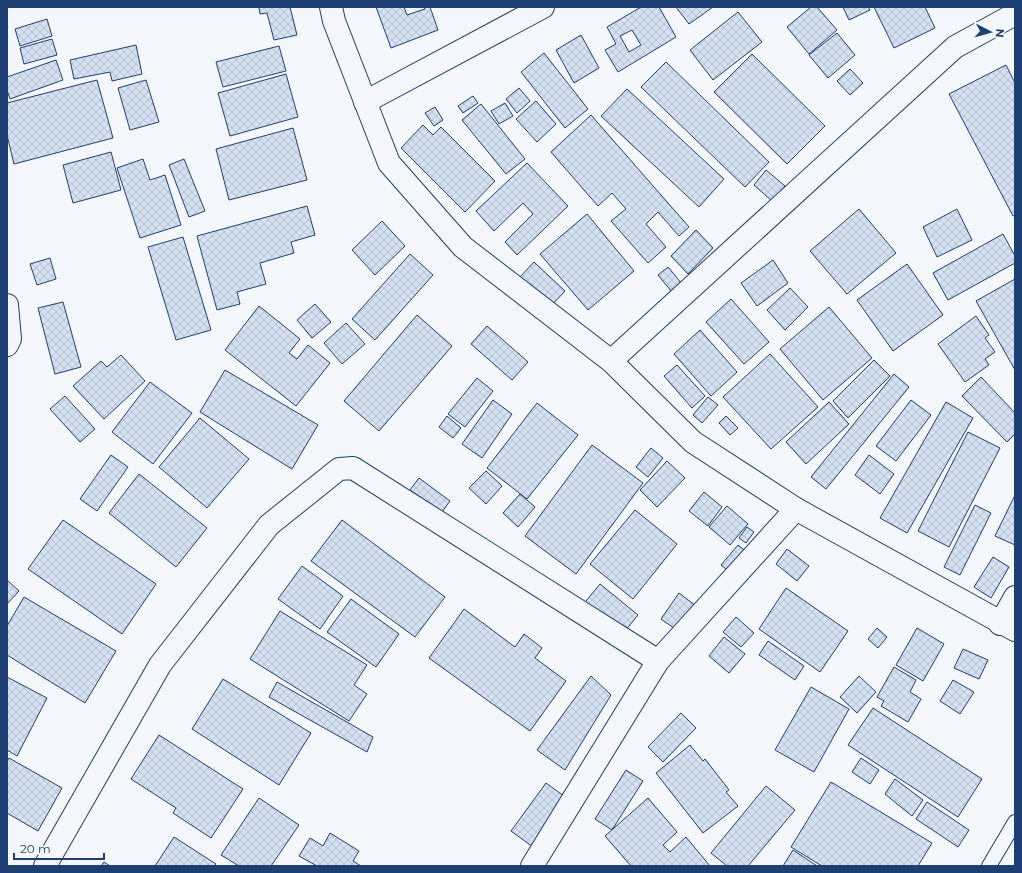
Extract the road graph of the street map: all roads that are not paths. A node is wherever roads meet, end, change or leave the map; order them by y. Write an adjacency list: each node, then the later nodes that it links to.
1 (331, 7): 4 (street)
2 (543, 7): 4 (street)
3 (1015, 14): 7 (street)
4 (365, 102): 7 (street)
5 (7, 305): 6 (street)
6 (7, 344)
7 (611, 361): 8 (street)
8 (796, 509): 10 (street); 11 (street)
9 (1015, 597): 10 (street)
10 (1008, 627)
11 (658, 661): 13 (street); 14 (street)
12 (1015, 822): 15 (lane)
13 (47, 865)
14 (532, 866)
15 (990, 866)

